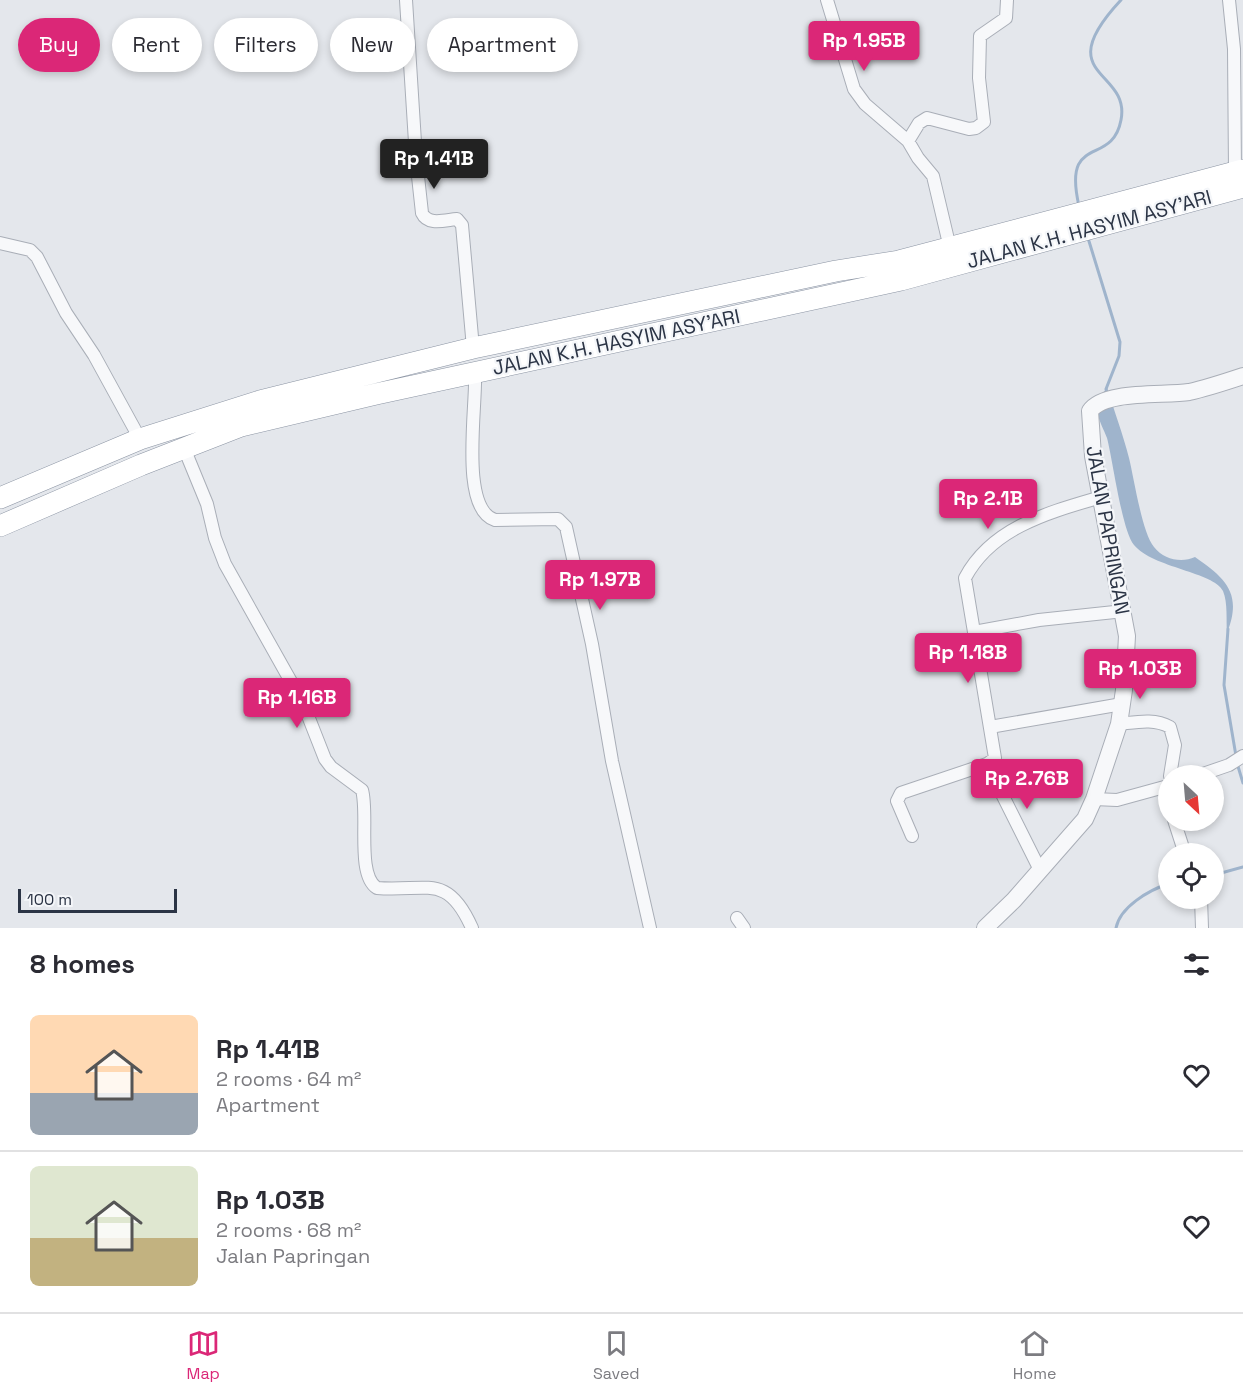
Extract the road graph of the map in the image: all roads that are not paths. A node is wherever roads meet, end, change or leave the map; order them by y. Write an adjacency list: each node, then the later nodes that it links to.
1 (406, 0): 12 (street)
2 (827, 0): 5 (street)
3 (1007, 0): 5 (street)
4 (1229, 0): 6 (street)
5 (908, 141): 9 (street)
6 (1238, 183): 7 (highway, JALAN K.H. HASYIM ASY'ARI)
7 (1033, 233): 9 (highway, JALAN K.H. HASYIM ASY'ARI); 11 (highway, JALAN K.H. HASYIM ASY'ARI)
8 (0, 243): 17 (street)
9 (950, 248): 10 (highway, JALAN K.H. HASYIM ASY'ARI)
10 (574, 327): 11 (highway); 12 (highway, JALAN K.H. HASYIM ASY'ARI)
11 (682, 328): 13 (highway, JALAN K.H. HASYIM ASY'ARI)
12 (474, 348): 14 (highway, JALAN K.H. HASYIM ASY'ARI)
13 (542, 358): 14 (highway); 15 (highway, JALAN K.H. HASYIM ASY'ARI)
14 (413, 363): 17 (highway, JALAN K.H. HASYIM ASY'ARI)
15 (475, 373): 18 (highway, JALAN K.H. HASYIM ASY'ARI); 39 (street)
16 (1243, 376): 21 (street, JALAN PAPRINGAN)
17 (140, 439): 20 (highway, JALAN K.H. HASYIM ASY'ARI)
18 (183, 448): 19 (highway, JALAN K.H. HASYIM ASY'ARI); 38 (street)
19 (141, 465): 20 (highway); 23 (highway, JALAN K.H. HASYIM ASY'ARI)
20 (35, 483): 22 (highway, JALAN K.H. HASYIM ASY'ARI)
21 (1101, 497): 24 (street, JALAN PAPRINGAN); 25 (street)
22 (0, 498)
23 (3, 520)
24 (1124, 612): 25 (street); 26 (street, JALAN PAPRINGAN)
25 (974, 632): 28 (street)
26 (1122, 704): 27 (street, JALAN PAPRINGAN); 28 (street)
27 (1119, 724): 31 (street); 34 (street, JALAN PAPRINGAN)
28 (990, 727): 30 (street)
29 (1243, 756): 32 (street)
30 (987, 764): 35 (street); 36 (street)
31 (1172, 765)
32 (1224, 767)
33 (1158, 788): 34 (street)
34 (1094, 799): 36 (street, JALAN PAPRINGAN)
35 (912, 836)
36 (1040, 870): 40 (street, JALAN PAPRINGAN)
37 (1201, 909): 41 (street)
38 (472, 928)
39 (650, 928)
40 (984, 928)
41 (1202, 928)

